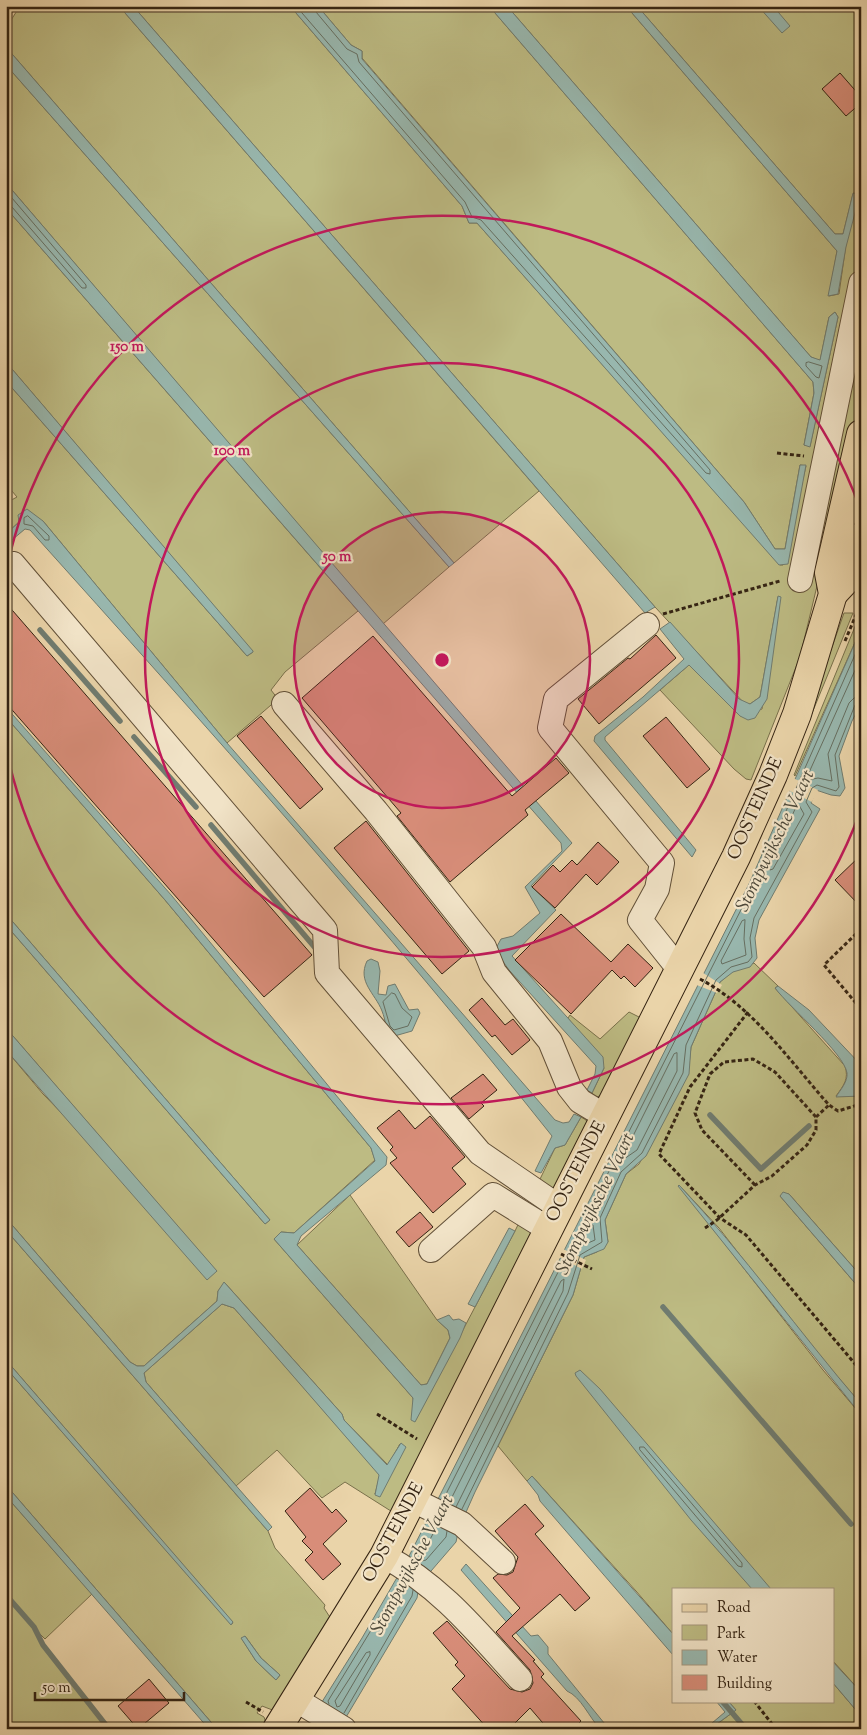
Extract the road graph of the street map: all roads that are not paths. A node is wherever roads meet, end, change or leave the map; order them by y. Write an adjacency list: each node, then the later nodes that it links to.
1 (861, 283): 5 (street)
2 (861, 434): 6 (main road, OOSTEINDE)
3 (861, 537): 6 (main road, OOSTEINDE)
4 (6, 569): 11 (street)
5 (790, 580)
6 (833, 594): 9 (main road, OOSTEINDE)
7 (647, 624): 9 (street)
8 (284, 704): 10 (street)
9 (687, 973): 10 (main road, OOSTEINDE)
10 (605, 1116): 11 (main road, OOSTEINDE)
11 (555, 1229): 12 (street); 13 (main road, OOSTEINDE)
12 (431, 1250)
13 (421, 1504): 14 (street); 15 (main road, OOSTEINDE)
14 (503, 1562)
15 (404, 1567): 16 (street); 17 (main road, OOSTEINDE)
16 (520, 1680)
17 (305, 1705): 18 (street); 19 (main road, OOSTEINDE)
18 (343, 1728)
19 (277, 1729)

